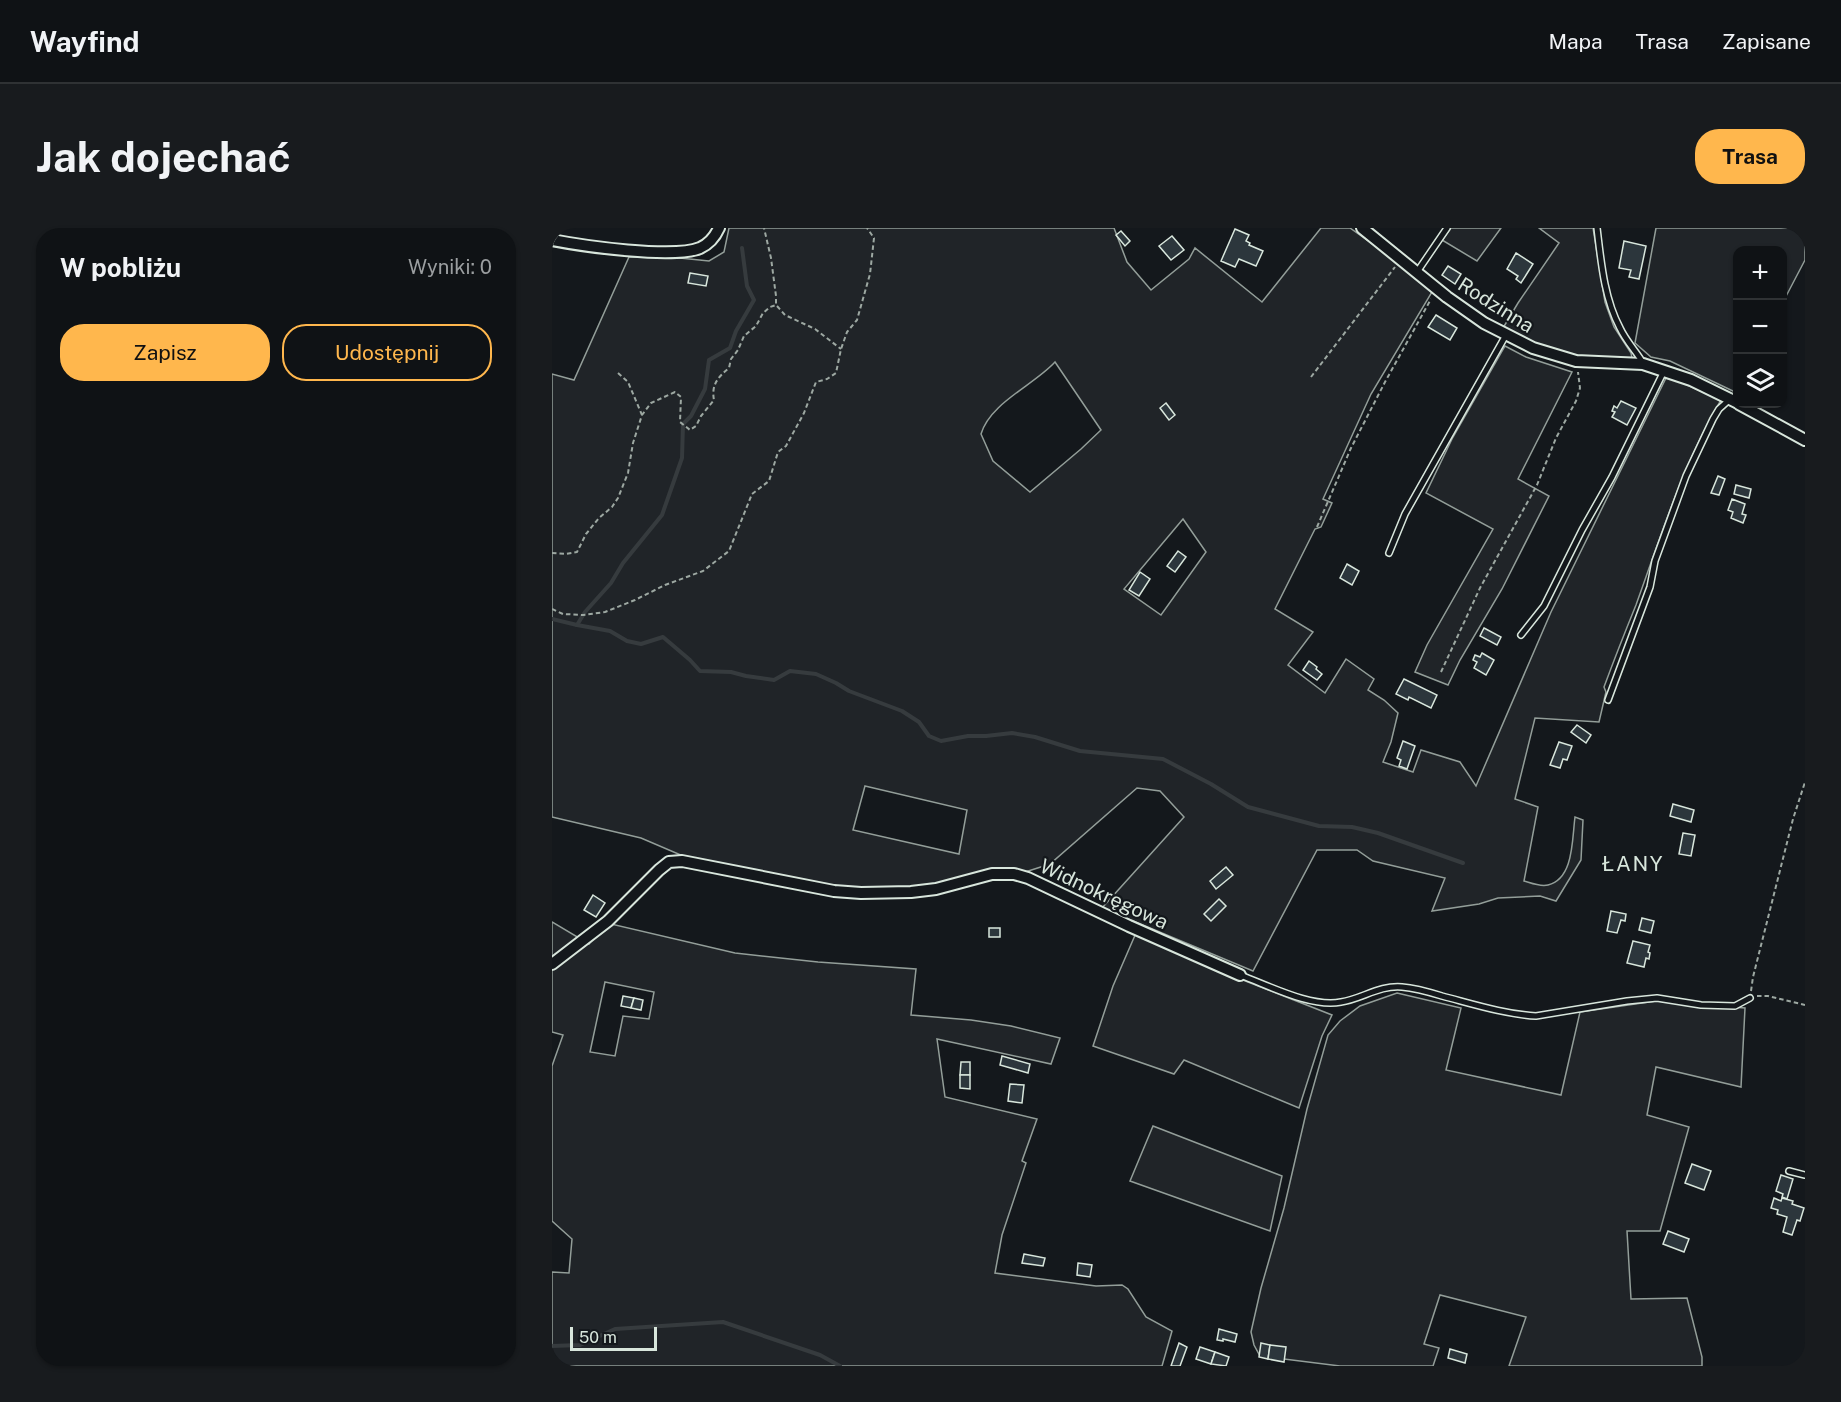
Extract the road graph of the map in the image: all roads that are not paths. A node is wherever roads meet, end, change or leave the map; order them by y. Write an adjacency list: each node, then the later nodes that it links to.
1 (719, 228): 5 (street)
2 (1362, 228): 6 (street, Rodzinna)
3 (1447, 228): 6 (lane)
4 (1597, 228): 8 (lane)
5 (552, 240)
6 (1417, 272): 7 (street, Rodzinna)
7 (1506, 335): 8 (street, Rodzinna); 14 (lane)
8 (1638, 364): 9 (street, Rodzinna)
9 (1664, 370): 10 (street, Rodzinna); 15 (lane)
10 (1733, 401)
11 (1733, 403): 16 (lane)
12 (1746, 408): 13 (street, Rodzinna)
13 (1805, 440)
14 (1389, 553)
15 (1521, 634)
16 (1608, 700)
17 (552, 964): 18 (street, Widnokręgowa)
18 (1240, 975): 19 (lane, Widnokręgowa)
19 (1750, 998)
20 (1789, 1171): 21 (lane)
21 (1805, 1176)

